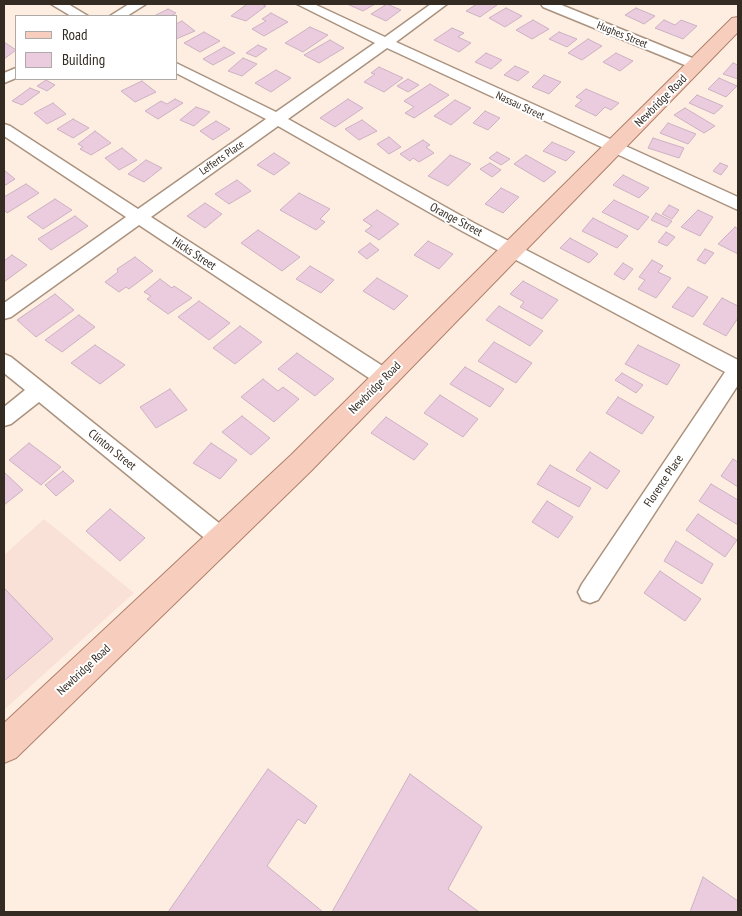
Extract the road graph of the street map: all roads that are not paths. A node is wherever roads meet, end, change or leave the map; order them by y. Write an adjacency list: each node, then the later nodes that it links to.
1 (58, 4): 6 (street)
2 (140, 4): 7 (street)
3 (304, 4): 9 (street, Nassau Street)
4 (440, 4): 9 (street, Lefferts Place)
5 (548, 4): 10 (street, Hughes Street)
6 (79, 15)
7 (119, 15)
8 (738, 22): 10 (main road, Newbridge Road)
9 (387, 42): 14 (street, Lefferts Place); 16 (street, Nassau Street)
10 (697, 65): 16 (main road, Newbridge Road)
11 (178, 67): 14 (street, Orange Street)
12 (15, 73): 13 (street)
13 (4, 79)
14 (277, 119): 18 (street, Lefferts Place); 19 (street, Orange Street)
15 (4, 129): 18 (street, Hicks Street)
16 (614, 148): 17 (street, Nassau Street); 19 (main road, Newbridge Road)
17 (738, 204)
18 (138, 217): 20 (street, Lefferts Place); 23 (street, Hicks Street)
19 (513, 250): 22 (street, Orange Street); 23 (main road, Newbridge Road)
20 (4, 312)
21 (4, 362): 24 (street, Clinton Street)
22 (738, 369): 27 (street, Florence Place)
23 (385, 378): 26 (main road, Newbridge Road)
24 (40, 391): 25 (street); 26 (street, Clinton Street)
25 (4, 418)
26 (221, 538): 28 (main road, Newbridge Road)
27 (590, 592)
28 (4, 746)

